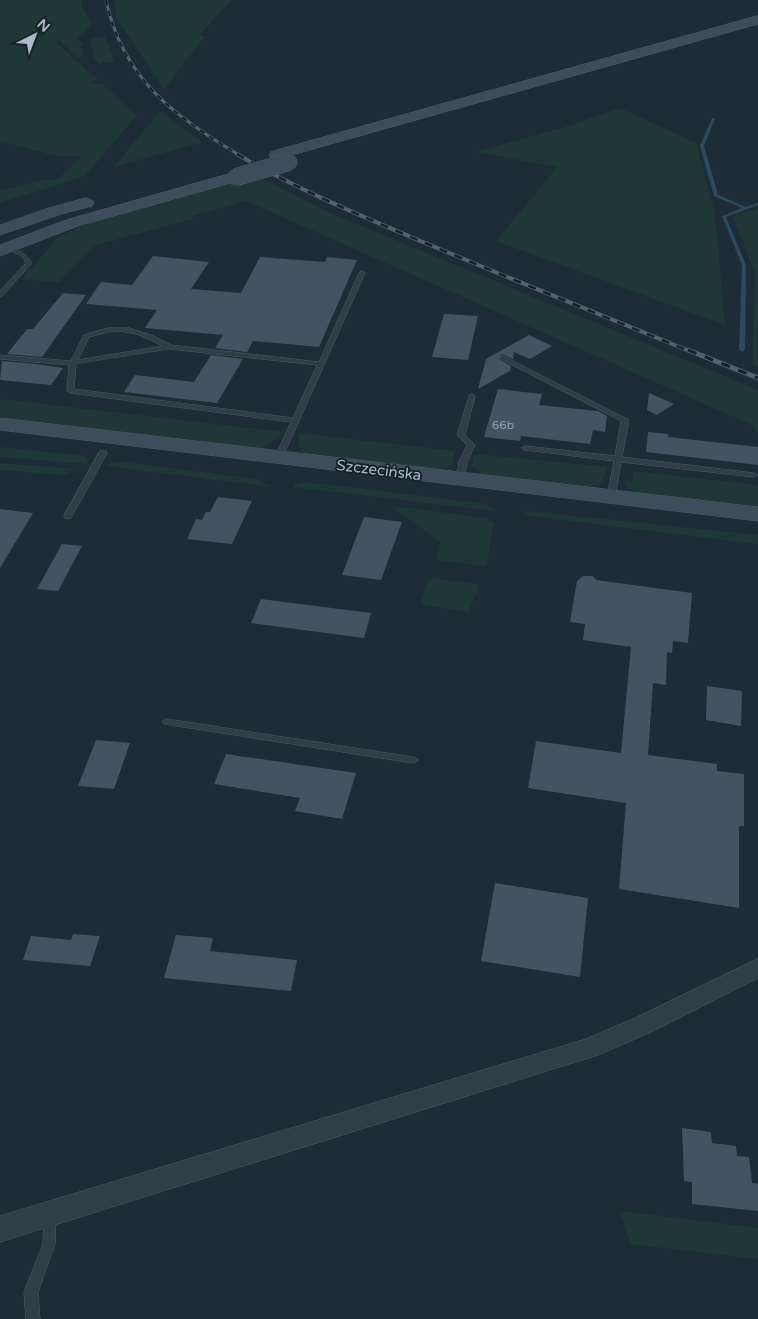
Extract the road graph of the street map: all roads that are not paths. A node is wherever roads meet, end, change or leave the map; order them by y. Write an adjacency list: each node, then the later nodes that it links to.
1 (758, 20): 3 (main road)
2 (758, 30): 3 (main road, bridge)
3 (230, 173): 4 (main road); 5 (main road)
4 (0, 230)
5 (3, 249): 7 (lane)
6 (362, 273): 12 (lane)
7 (0, 295)
8 (169, 347): 11 (lane); 11 (lane); 12 (lane)
9 (0, 356): 11 (lane)
10 (503, 358): 20 (lane)
11 (73, 363): 14 (lane)
12 (322, 364): 14 (lane)
13 (472, 396): 22 (lane)
14 (295, 420): 19 (lane)
15 (0, 424): 19 (main road, Szczecińska)
16 (0, 441): 18 (main road, Szczecińska)
17 (525, 448): 20 (lane)
18 (103, 454): 25 (lane); 26 (main road, Szczecińska)
19 (278, 459): 22 (main road, Szczecińska)
20 (617, 459): 21 (lane); 23 (lane)
21 (754, 475)
22 (460, 480): 23 (main road, Szczecińska)
23 (611, 498): 24 (main road, Szczecińska)
24 (758, 514)
25 (68, 516)
26 (758, 531)
27 (167, 722): 28 (lane)
28 (413, 760)
29 (758, 968): 30 (street)
30 (50, 1214): 31 (street); 32 (lane)
31 (0, 1229)
32 (33, 1319)

